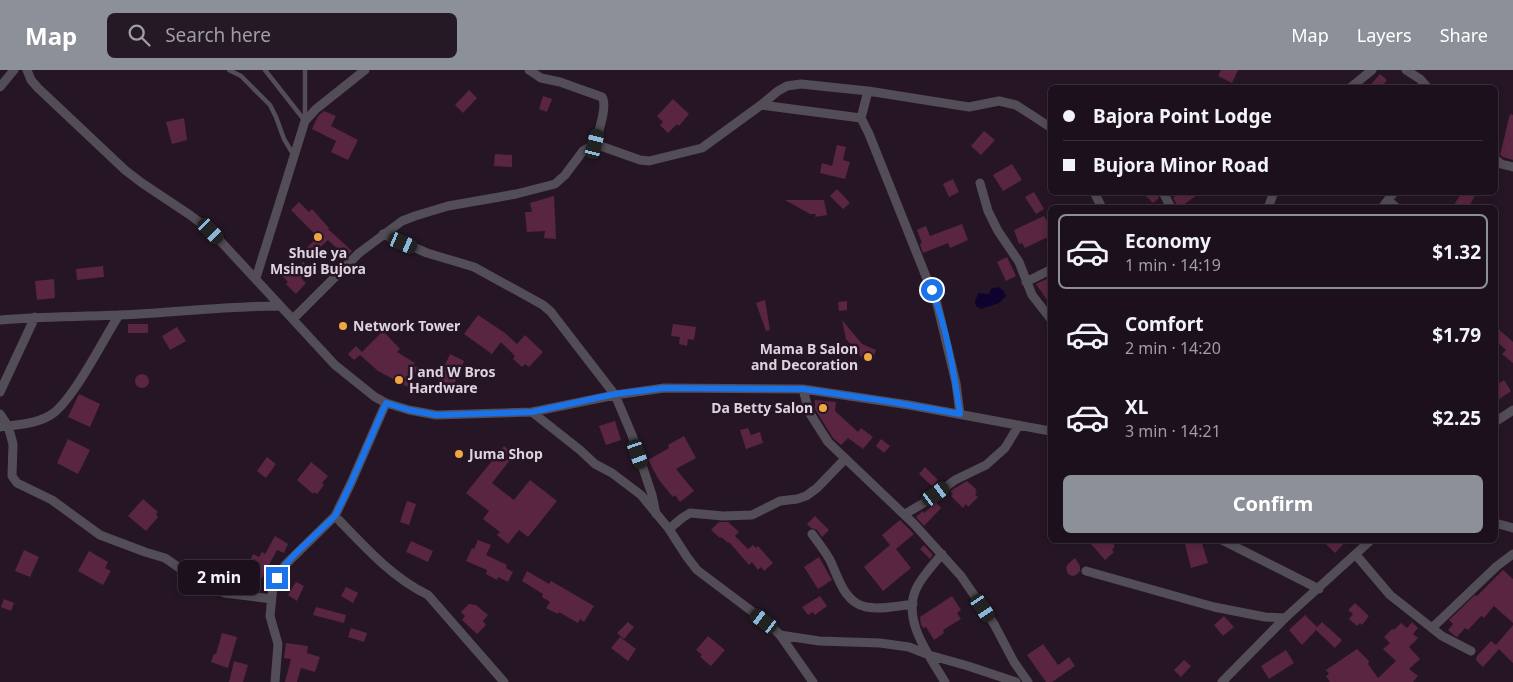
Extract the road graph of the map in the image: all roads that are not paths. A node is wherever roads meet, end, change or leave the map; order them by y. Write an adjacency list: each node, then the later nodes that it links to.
1 (14, 70): 12 (street)
2 (27, 70): 25 (street)
3 (229, 70): 19 (lane)
4 (266, 70): 16 (lane)
5 (305, 70): 16 (lane)
6 (364, 70): 16 (street)
7 (529, 70): 18 (street)
8 (1372, 70): 10 (street)
9 (1406, 70): 11 (street)
10 (1354, 85)
11 (1425, 85)
12 (0, 87)
13 (868, 92): 14 (street); 15 (street); 17 (street)
14 (761, 105): 15 (street); 18 (street)
15 (862, 118): 40 (street)
16 (305, 122): 19 (street)
17 (1048, 126)
18 (595, 144): 23 (street)
19 (294, 155): 25 (street)
20 (1498, 162): 21 (street)
21 (1513, 168)
22 (980, 183): 26 (street)
23 (383, 234): 31 (street); 35 (street)
24 (1048, 271): 26 (street)
25 (256, 278): 27 (street)
26 (1026, 282): 29 (street)
27 (279, 306): 28 (street); 31 (street)
28 (119, 315): 30 (street); 43 (street)
29 (1048, 316)
30 (35, 317): 32 (street); 34 (street)
31 (293, 319): 36 (street)
32 (0, 320)
33 (803, 389): 35 (street); 40 (street); 45 (street)
34 (0, 392)
35 (615, 394): 38 (street); 46 (street)
36 (386, 403): 38 (street); 48 (street)
37 (1513, 410): 41 (street)
38 (532, 412): 46 (street)
39 (0, 414): 43 (street)
40 (960, 414): 42 (street)
41 (1498, 420)
42 (1019, 425): 44 (street); 47 (street)
43 (4, 427): 60 (street)
44 (1048, 431)
45 (845, 459): 47 (street); 51 (street)
46 (656, 514): 51 (street)
47 (905, 514): 55 (street)
48 (335, 516): 60 (street); 68 (street)
49 (1498, 525): 50 (street)
50 (1513, 528)
51 (669, 529): 64 (street)
52 (812, 534): 61 (street)
53 (1228, 543): 59 (street)
54 (1368, 543): 57 (street)
55 (942, 554): 61 (street); 72 (street)
56 (1513, 554): 63 (street)
57 (1356, 555): 59 (street); 63 (street)
58 (1086, 571): 62 (street)
59 (1319, 589): 62 (street)
60 (271, 599): 67 (street)
61 (913, 604): 66 (street)
62 (1285, 618): 73 (street)
63 (1432, 628): 65 (street)
64 (780, 635): 66 (street); 69 (street)
65 (1471, 651)
66 (929, 655): 70 (street); 71 (street)
67 (276, 682)
68 (504, 682)
69 (813, 682)
70 (945, 682)
71 (1016, 682)
72 (1028, 682)
73 (1222, 682)

